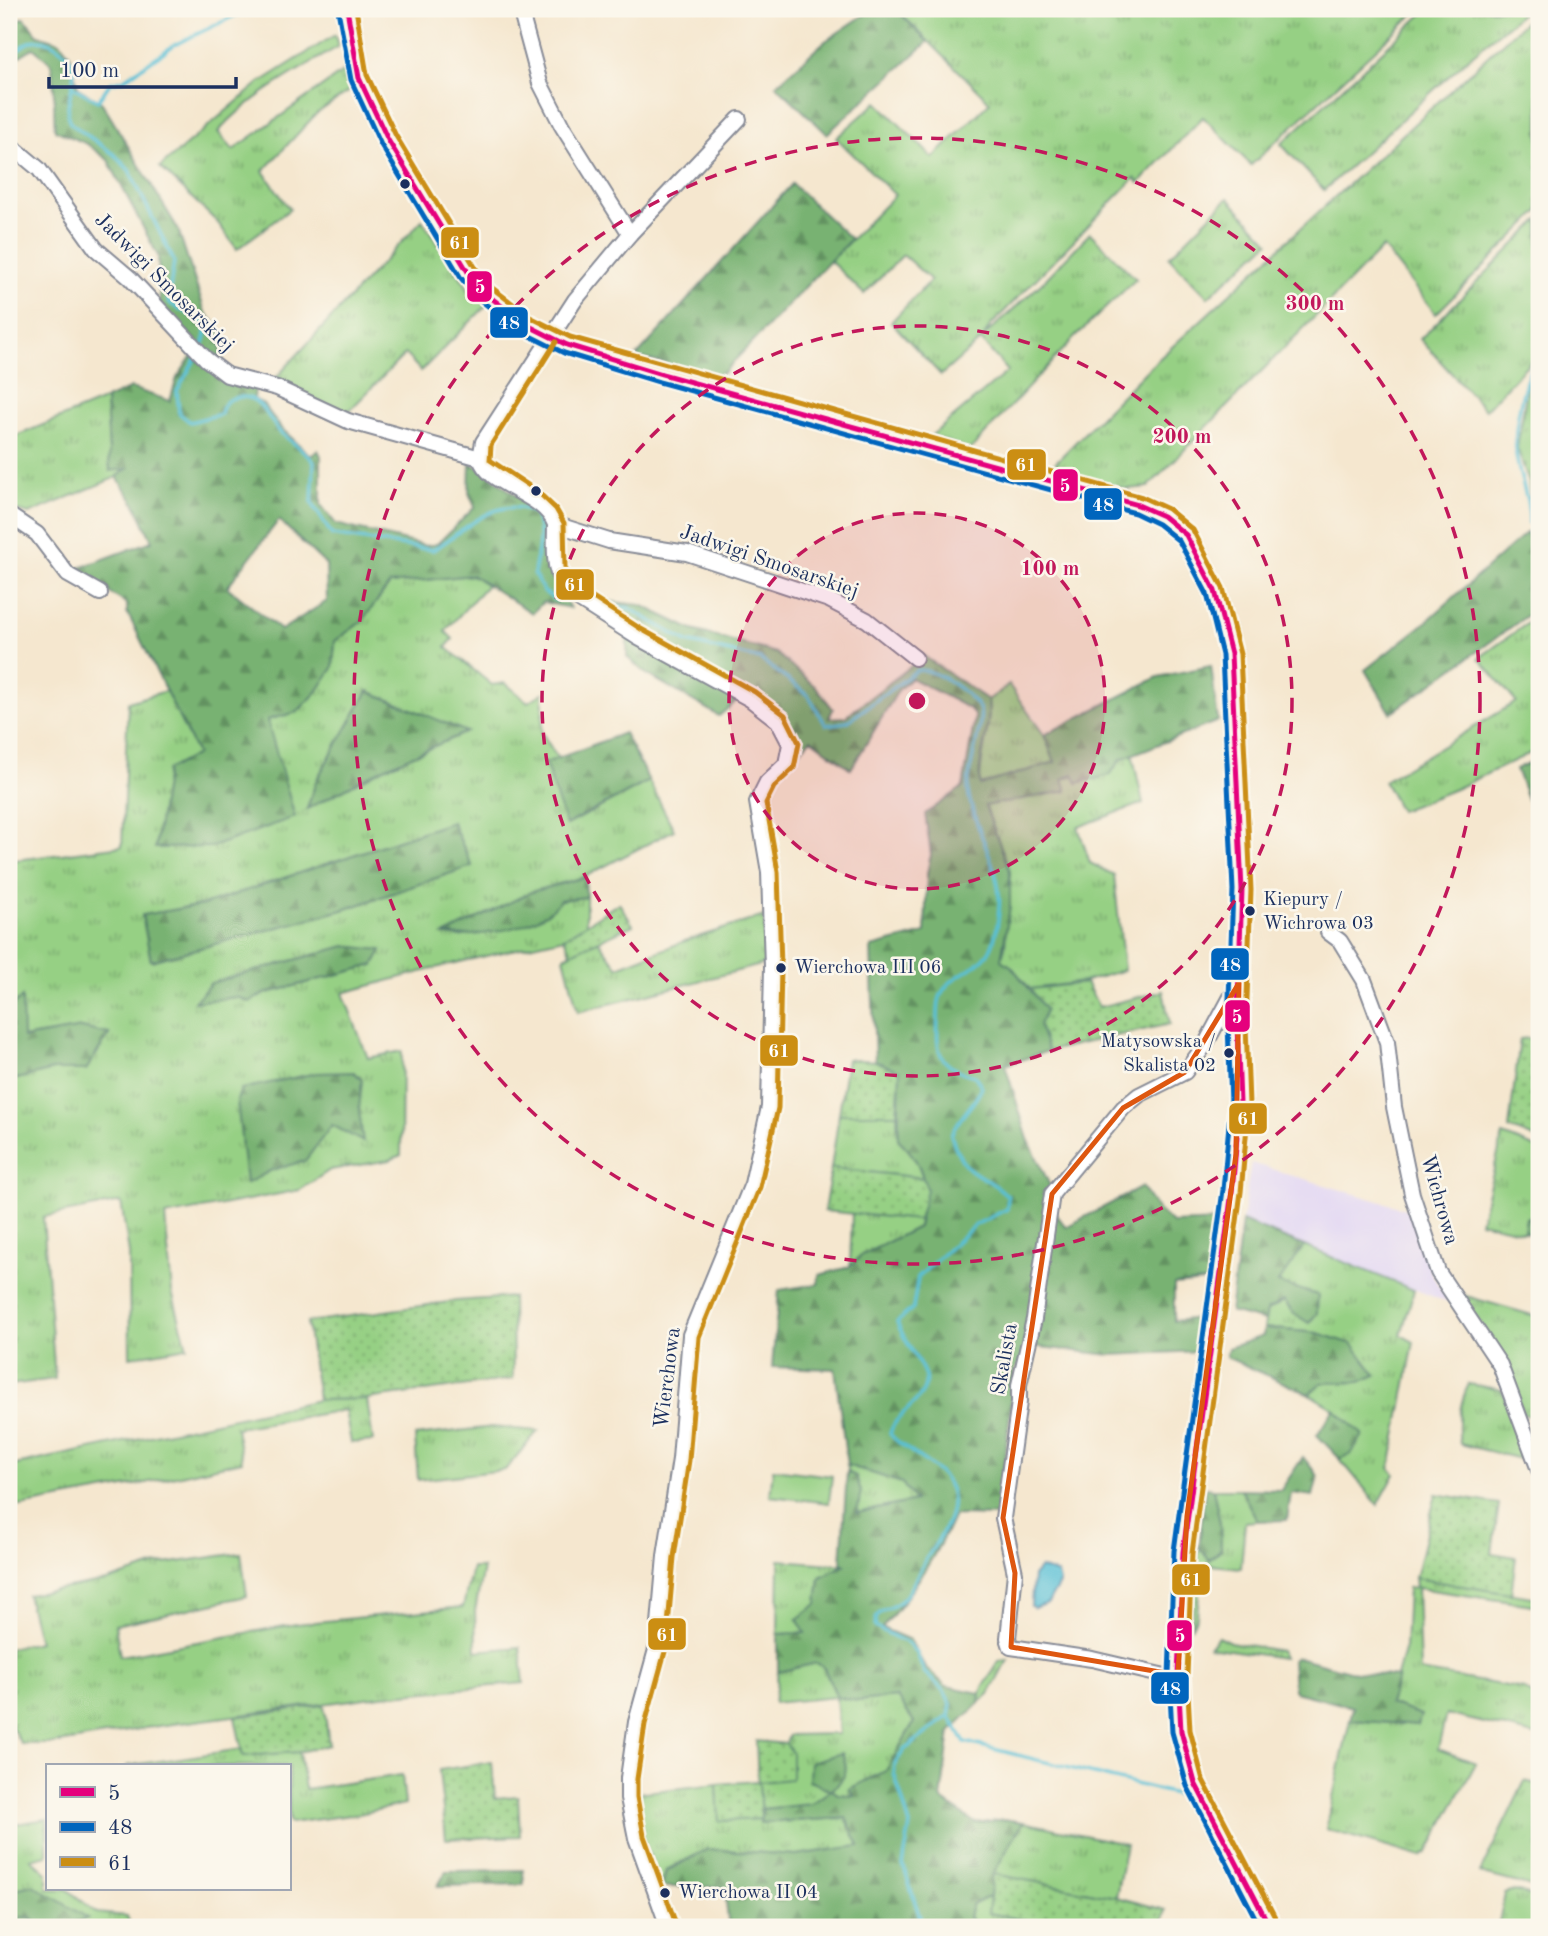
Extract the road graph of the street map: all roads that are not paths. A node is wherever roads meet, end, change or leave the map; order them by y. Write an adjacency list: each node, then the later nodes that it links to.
1 (347, 9): 6 (street)
2 (520, 9): 5 (street)
3 (739, 118): 5 (street)
4 (9, 150): 7 (street, Jadwigi Smosarskiej)
5 (630, 234): 6 (street)
6 (549, 337): 7 (street); 13 (street)
7 (480, 458): 9 (street, Jadwigi Smosarskiej)
8 (9, 515): 10 (street)
9 (555, 524): 11 (street, Jadwigi Smosarskiej); 16 (street, Wierchowa)
10 (100, 593)
11 (915, 658)
12 (1328, 932): 14 (street, Wichrowa)
13 (1239, 983): 15 (street); 15 (street, Skalista)
14 (1539, 1470)
15 (1178, 1675): 17 (street)
16 (668, 1927)
17 (1270, 1927)

